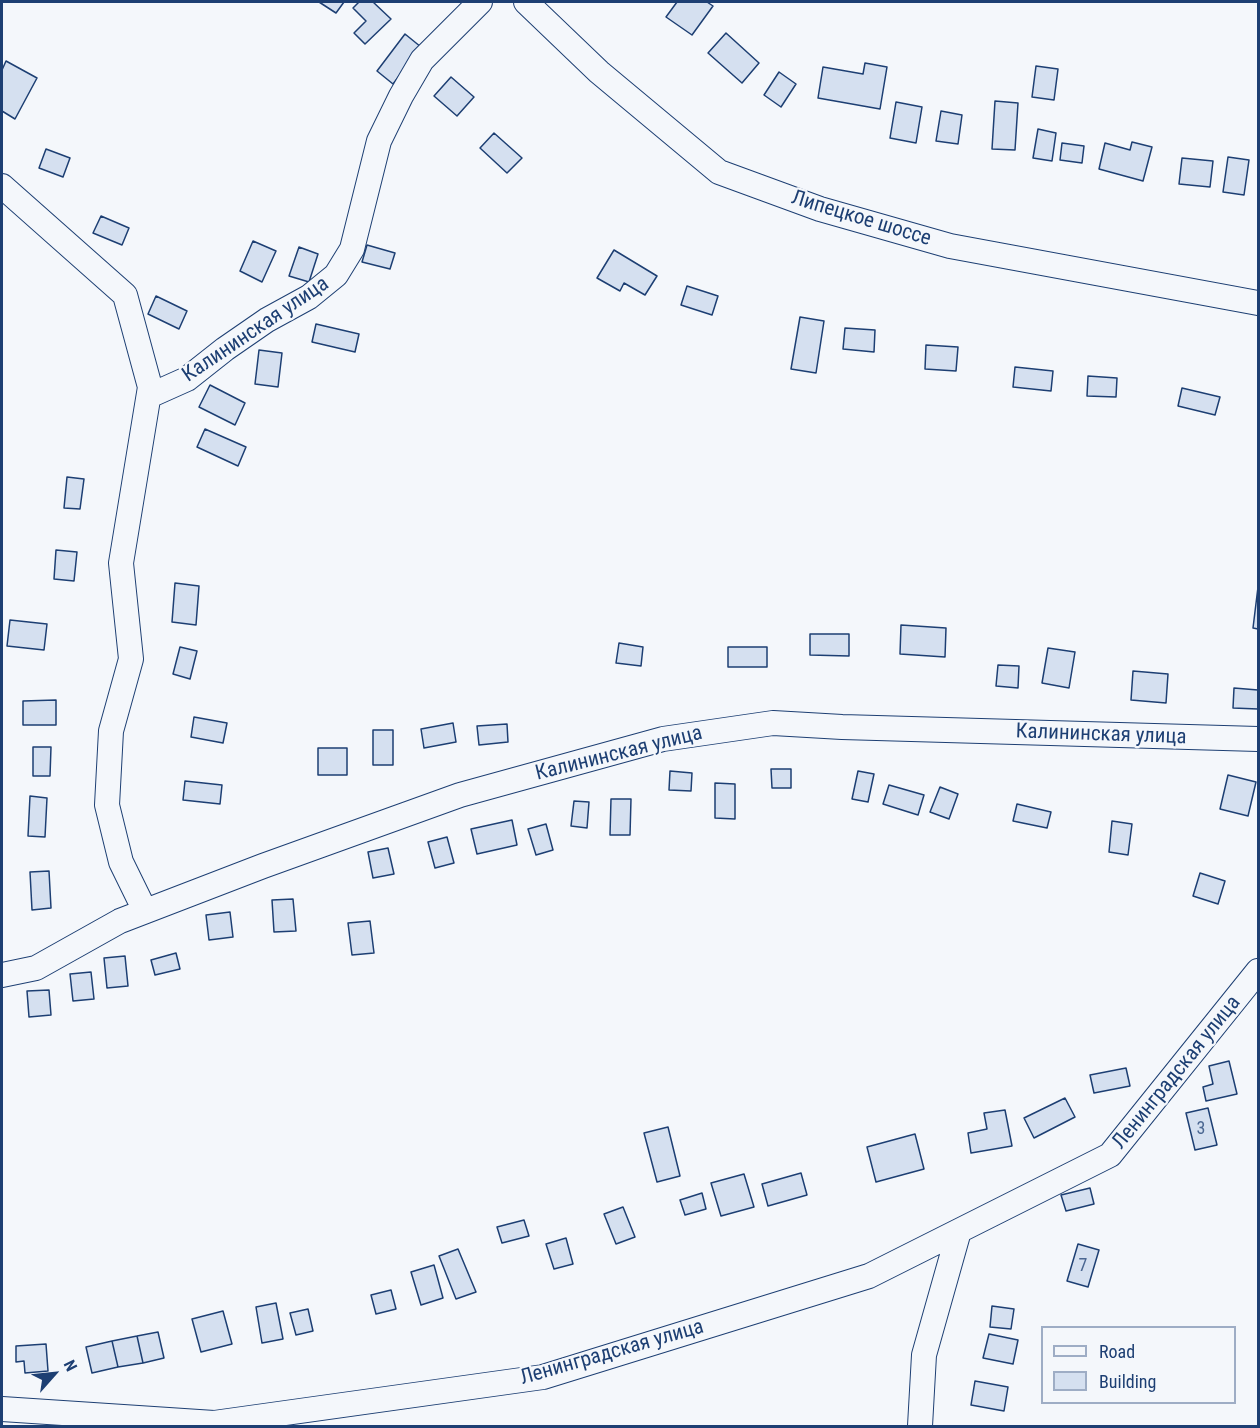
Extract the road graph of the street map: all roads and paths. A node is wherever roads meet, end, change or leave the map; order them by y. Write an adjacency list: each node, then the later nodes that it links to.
1 (480, 2): 5 (street, Калининская улица)
2 (526, 2): 4 (street, Липецкое шоссе)
3 (2, 186): 5 (street)
4 (1258, 303)
5 (149, 396): 7 (street)
6 (1258, 739): 7 (street, Калининская улица)
7 (145, 911): 9 (street, Калининская улица)
8 (1258, 972): 10 (street, Ленинградская улица)
9 (2, 975)
10 (959, 1231): 12 (street, Ленинградская улица); 13 (street)
11 (2, 1409): 12 (street, Ленинградская улица)
12 (214, 1425)
13 (920, 1426)

